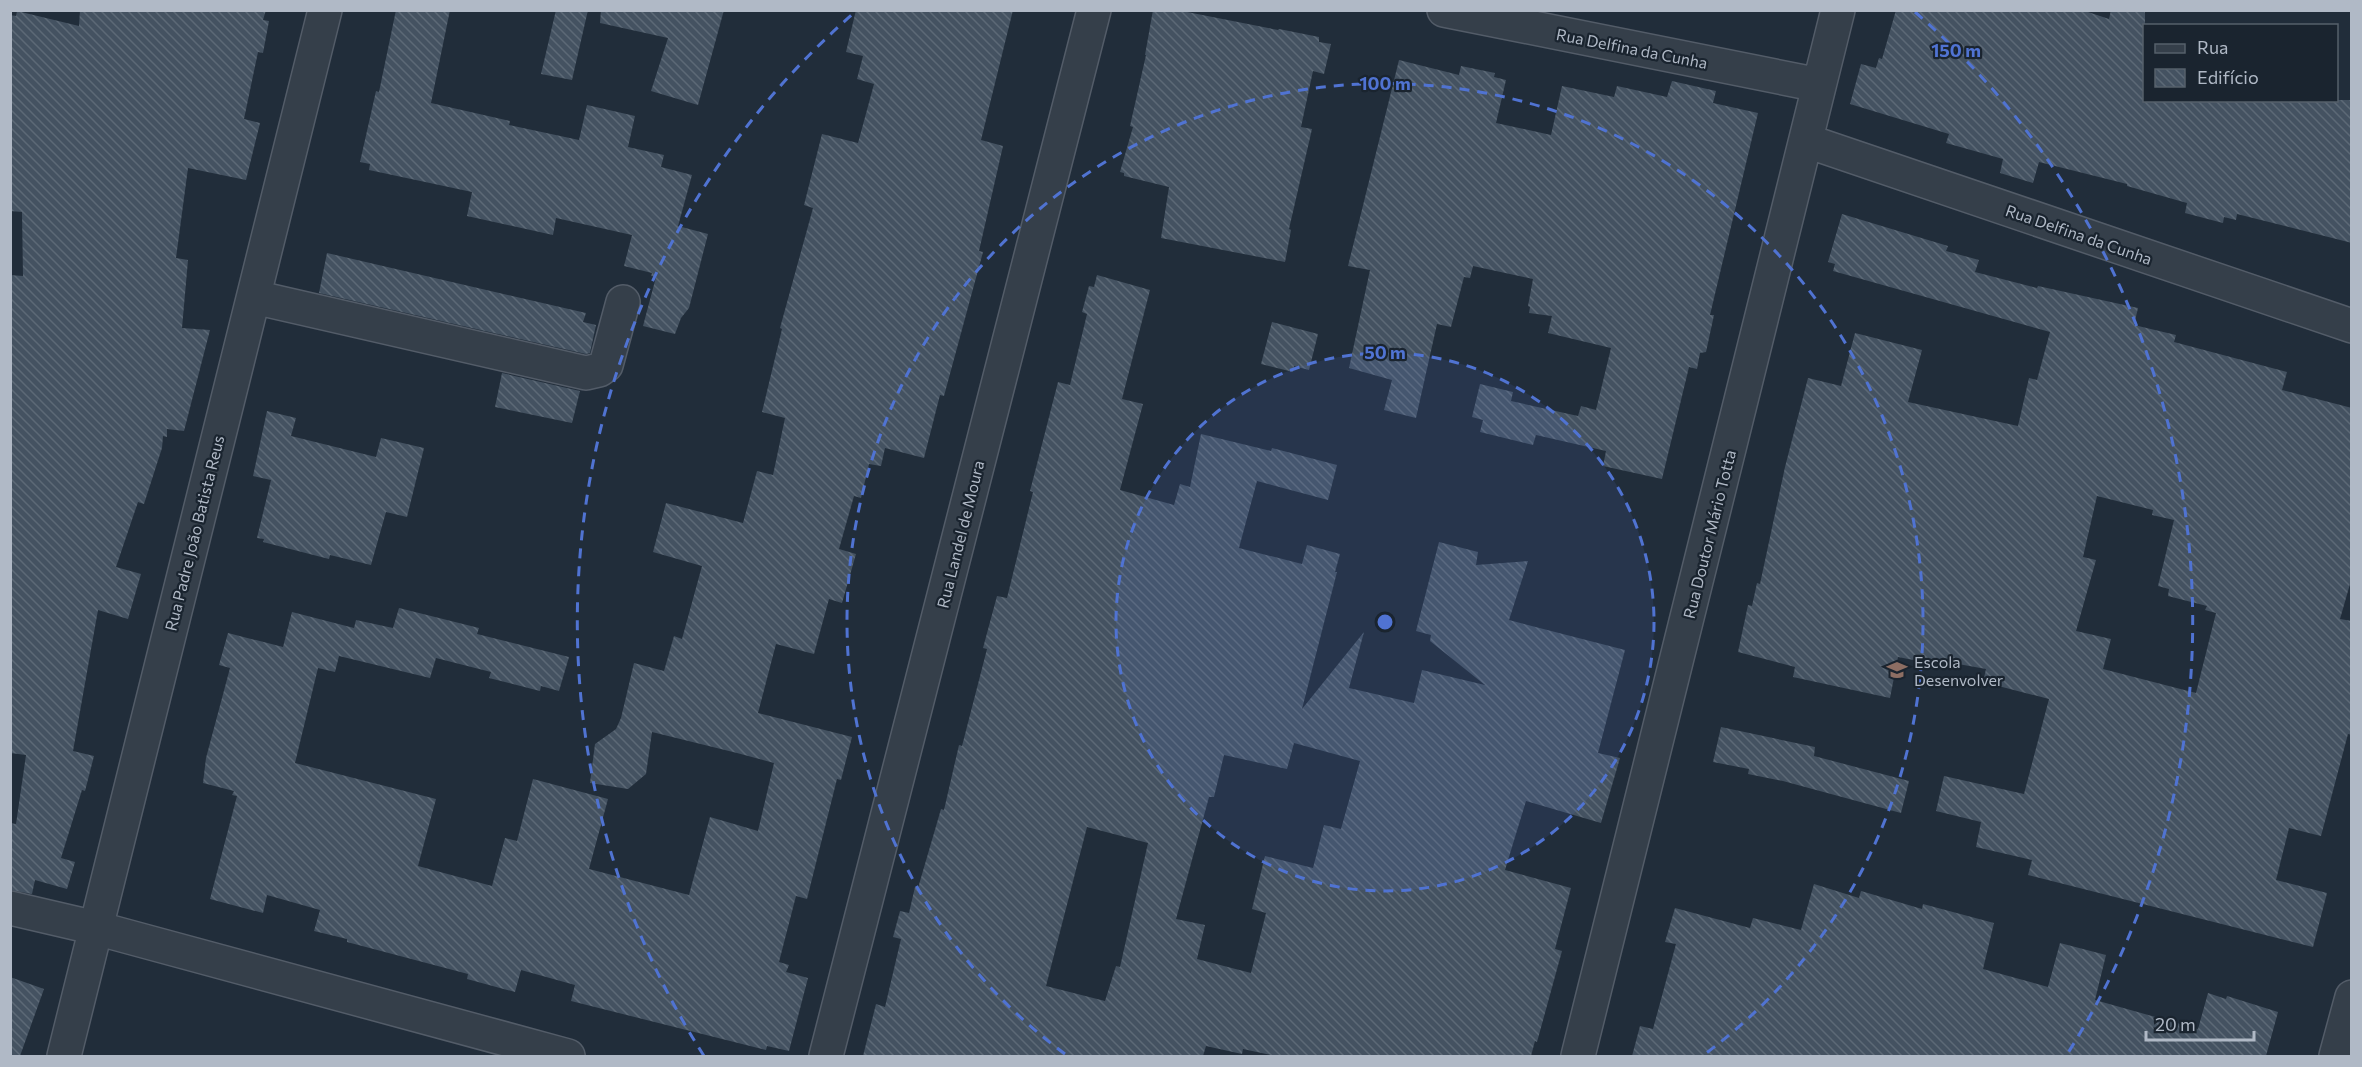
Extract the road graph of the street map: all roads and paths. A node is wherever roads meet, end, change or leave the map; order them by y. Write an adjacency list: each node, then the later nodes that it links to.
1 (325, 10): 7 (street, Rua Padre João Batista Reus)
2 (1094, 10): 15 (street, Rua Landel de Moura)
3 (1444, 10): 5 (street, Rua Delfina da Cunha)
4 (1838, 10): 5 (street, Rua Doutor Mário Totta)
5 (1819, 85): 6 (street, Rua Doutor Mário Totta)
6 (1807, 141): 9 (street, Rua Delfina da Cunha); 16 (street, Rua Doutor Mário Totta)
7 (254, 297): 8 (street); 11 (street, Rua Padre João Batista Reus)
8 (623, 302)
9 (2352, 326)
10 (10, 908): 11 (street)
11 (96, 927): 13 (street, Rua Padre João Batista Reus); 14 (street)
12 (2352, 997): 17 (street)
13 (64, 1056)
14 (568, 1056)
15 (826, 1056)
16 (1578, 1056)
17 (2336, 1056)

